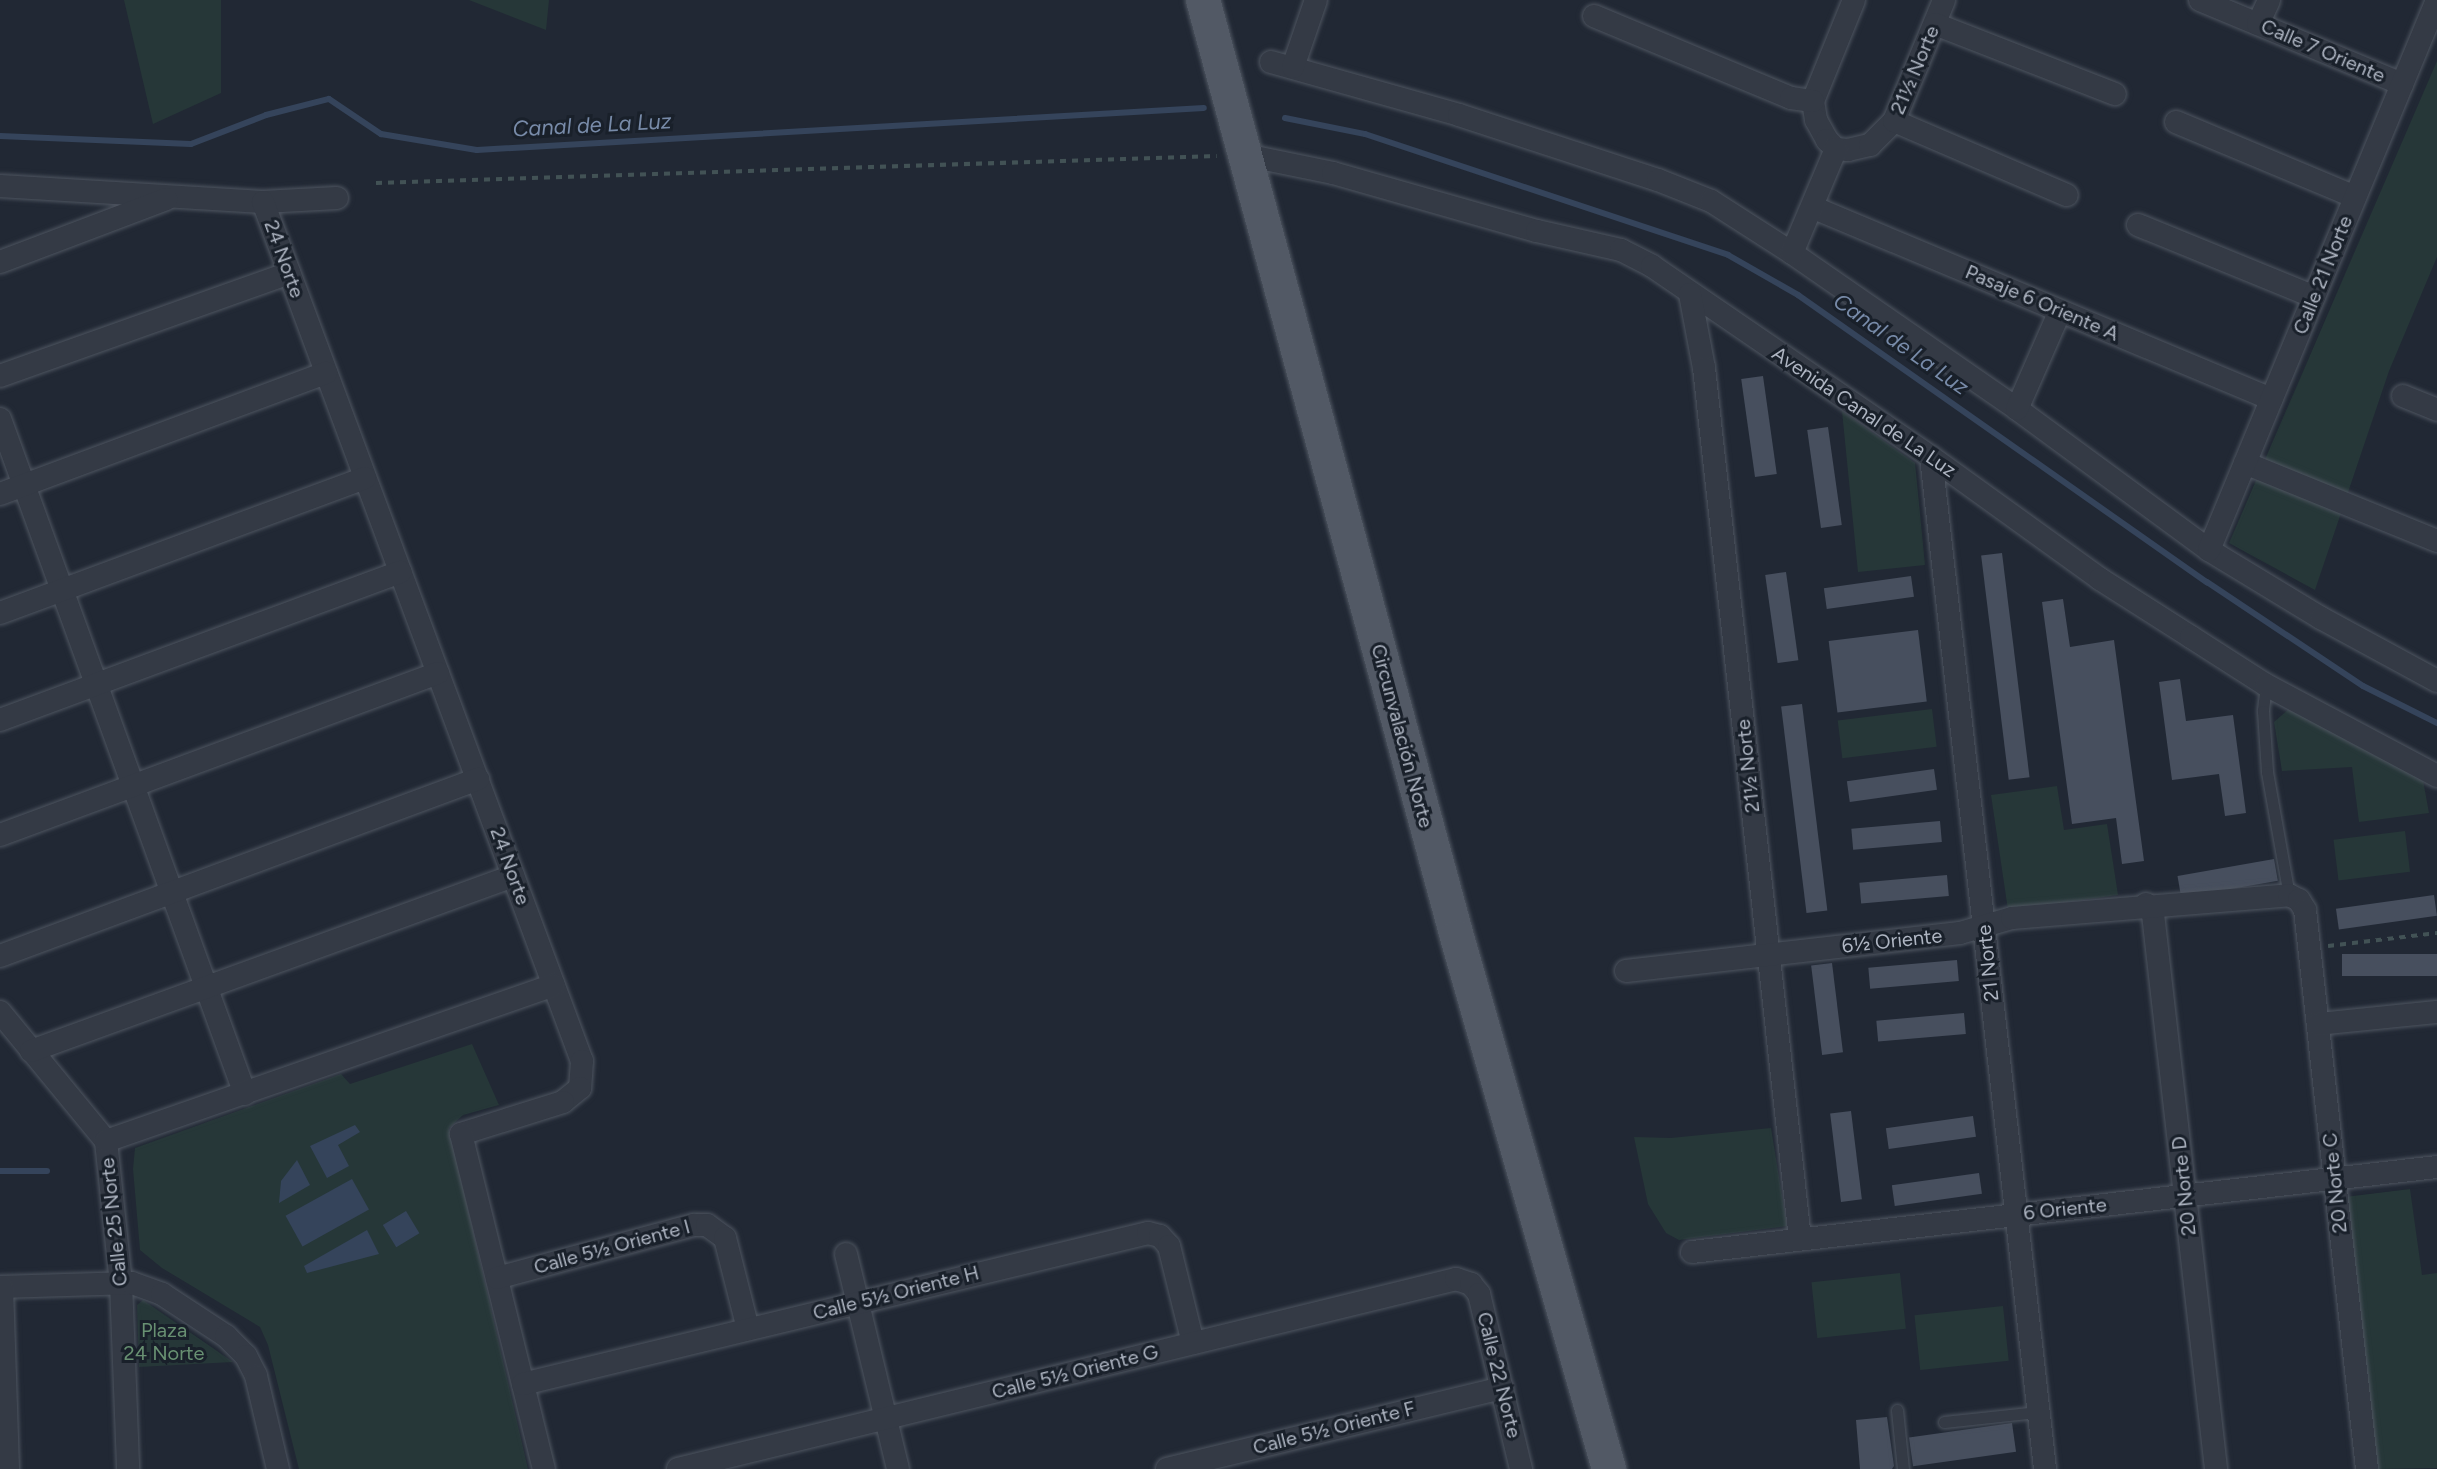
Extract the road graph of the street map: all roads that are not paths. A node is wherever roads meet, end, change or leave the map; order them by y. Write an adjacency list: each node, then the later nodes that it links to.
1 (1203, 0): 17 (main road, Circunvalación Norte)
2 (1316, 0): 26 (street)
3 (1854, 0): 13 (street)
4 (1944, 0): 9 (street, 21½ Norte)
5 (2200, 0): 10 (street, Calle 7 Oriente)
6 (2269, 0): 10 (street)
7 (2437, 0): 11 (street, Calle 21 Norte)
8 (1594, 16): 13 (street)
9 (1935, 24): 12 (street); 14 (street, 21½ Norte)
10 (2258, 24): 11 (street, Calle 7 Oriente)
11 (2402, 84): 21 (street, Calle 21 Norte)
12 (2115, 94)
13 (1813, 101): 16 (street)
14 (1894, 121): 16 (street, 21½ Norte); 20 (street)
15 (2176, 122): 21 (street)
16 (1836, 149): 24 (street)
17 (1245, 155): 29 (street, Avenida Canal de La Luz); 102 (main road, Circunvalación Norte)
18 (0, 186): 19 (street)
19 (178, 195): 23 (street); 27 (street)
20 (2067, 195)
21 (2355, 197): 30 (street, Calle 21 Norte)
22 (337, 198): 23 (street)
23 (263, 202): 28 (street, 24 Norte)
24 (1812, 207): 26 (street); 31 (street, Pasaje 6 Oriente A)
25 (2138, 225): 30 (street)
26 (1792, 253): 36 (street)
27 (0, 262)
28 (289, 273): 32 (street, 24 Norte); 33 (street)
29 (1690, 294): 39 (street, Avenida Canal de La Luz); 63 (street, 21½ Norte)
30 (2314, 297): 35 (street, Calle 21 Norte)
31 (2060, 311): 35 (street, Pasaje 6 Oriente A); 36 (street)
32 (326, 373): 41 (street, 24 Norte); 42 (street)
33 (0, 376)
34 (2403, 396): 37 (street)
35 (2272, 399): 40 (street, Calle 21 Norte)
36 (2017, 409): 45 (street)
37 (2437, 410)
38 (0, 419): 42 (street)
39 (1931, 457): 52 (street, Avenida Canal de La Luz); 62 (street, 21 Norte)
40 (2245, 463): 44 (street); 45 (street, Calle 21 Norte)
41 (365, 478): 46 (street, 24 Norte); 47 (street)
42 (24, 485): 43 (street); 47 (street)
43 (0, 494)
44 (2437, 541)
45 (2209, 550): 50 (street)
46 (401, 572): 49 (street, 24 Norte); 51 (street)
47 (62, 590): 48 (street); 51 (street)
48 (0, 613)
49 (438, 673): 55 (street, 24 Norte); 56 (street)
50 (2437, 681)
51 (96, 684): 53 (street); 56 (street)
52 (2266, 685): 54 (street, Avenida Canal de La Luz); 60 (lane)
53 (0, 720)
54 (2437, 776)
55 (478, 779): 58 (street, 24 Norte); 59 (street)
56 (133, 785): 57 (street); 59 (street)
57 (0, 835)
58 (513, 876): 66 (street, 24 Norte); 67 (street)
59 (172, 894): 64 (street); 67 (street)
60 (2294, 897): 61 (street, 6½ Oriente); 70 (street, 20 Norte C)
61 (2146, 904): 62 (street, 6½ Oriente); 76 (street, 20 Norte D)
62 (1983, 926): 63 (street, 6½ Oriente); 77 (street, 21 Norte)
63 (1768, 955): 65 (street, 6½ Oriente); 78 (street, 21½ Norte)
64 (0, 956)
65 (1626, 971)
66 (554, 985): 72 (street); 81 (street, 24 Norte)
67 (207, 988): 71 (street); 72 (street)
68 (0, 1012): 71 (street, Calle 25 Norte)
69 (2437, 1012): 70 (street)
70 (2318, 1024): 75 (street, 20 Norte C)
71 (31, 1051): 73 (street, Calle 25 Norte)
72 (245, 1094): 73 (street)
73 (106, 1141): 82 (street, Calle 25 Norte)
74 (2437, 1167): 75 (street, 6 Oriente)
75 (2335, 1179): 76 (street, 6 Oriente); 106 (street, 20 Norte C)
76 (2185, 1196): 77 (street, 6 Oriente); 105 (street, 20 Norte D)
77 (2016, 1215): 78 (street, 6 Oriente); 91 (street, 21 Norte)
78 (1800, 1239): 79 (street, 6 Oriente)
79 (1692, 1252)
80 (846, 1254): 85 (street)
81 (497, 1278): 86 (street, Calle 5½ Oriente I); 88 (street, 24 Norte)
82 (121, 1283): 84 (street); 95 (street, Calle 25 Norte); 96 (street)
83 (1471, 1284): 87 (street, Calle 5½ Oriente G); 89 (street, Calle 22 Norte)
84 (1, 1287): 94 (street)
85 (858, 1302): 86 (street, Calle 5½ Oriente H); 87 (street, Calle 5½ Oriente H); 92 (street)
86 (748, 1329): 88 (street, Calle 5½ Oriente H)
87 (1193, 1343): 92 (street, Calle 5½ Oriente G)
88 (523, 1384): 97 (street, 24 Norte)
89 (1502, 1388): 100 (street, Calle 5½ Oriente F); 101 (street, Calle 22 Norte)
90 (1897, 1410): 103 (lane)
91 (2038, 1412): 93 (lane); 104 (street, 21 Norte)
92 (886, 1419): 98 (street, Calle 5½ Oriente G); 99 (street)
93 (1944, 1422)
94 (8, 1469)
95 (128, 1469)
96 (278, 1469)
97 (544, 1469)
98 (678, 1469)
99 (898, 1469)
100 (1167, 1469)
101 (1521, 1469)
102 (1609, 1469)
103 (1903, 1469)
104 (2045, 1469)
105 (2216, 1469)
106 (2367, 1469)

